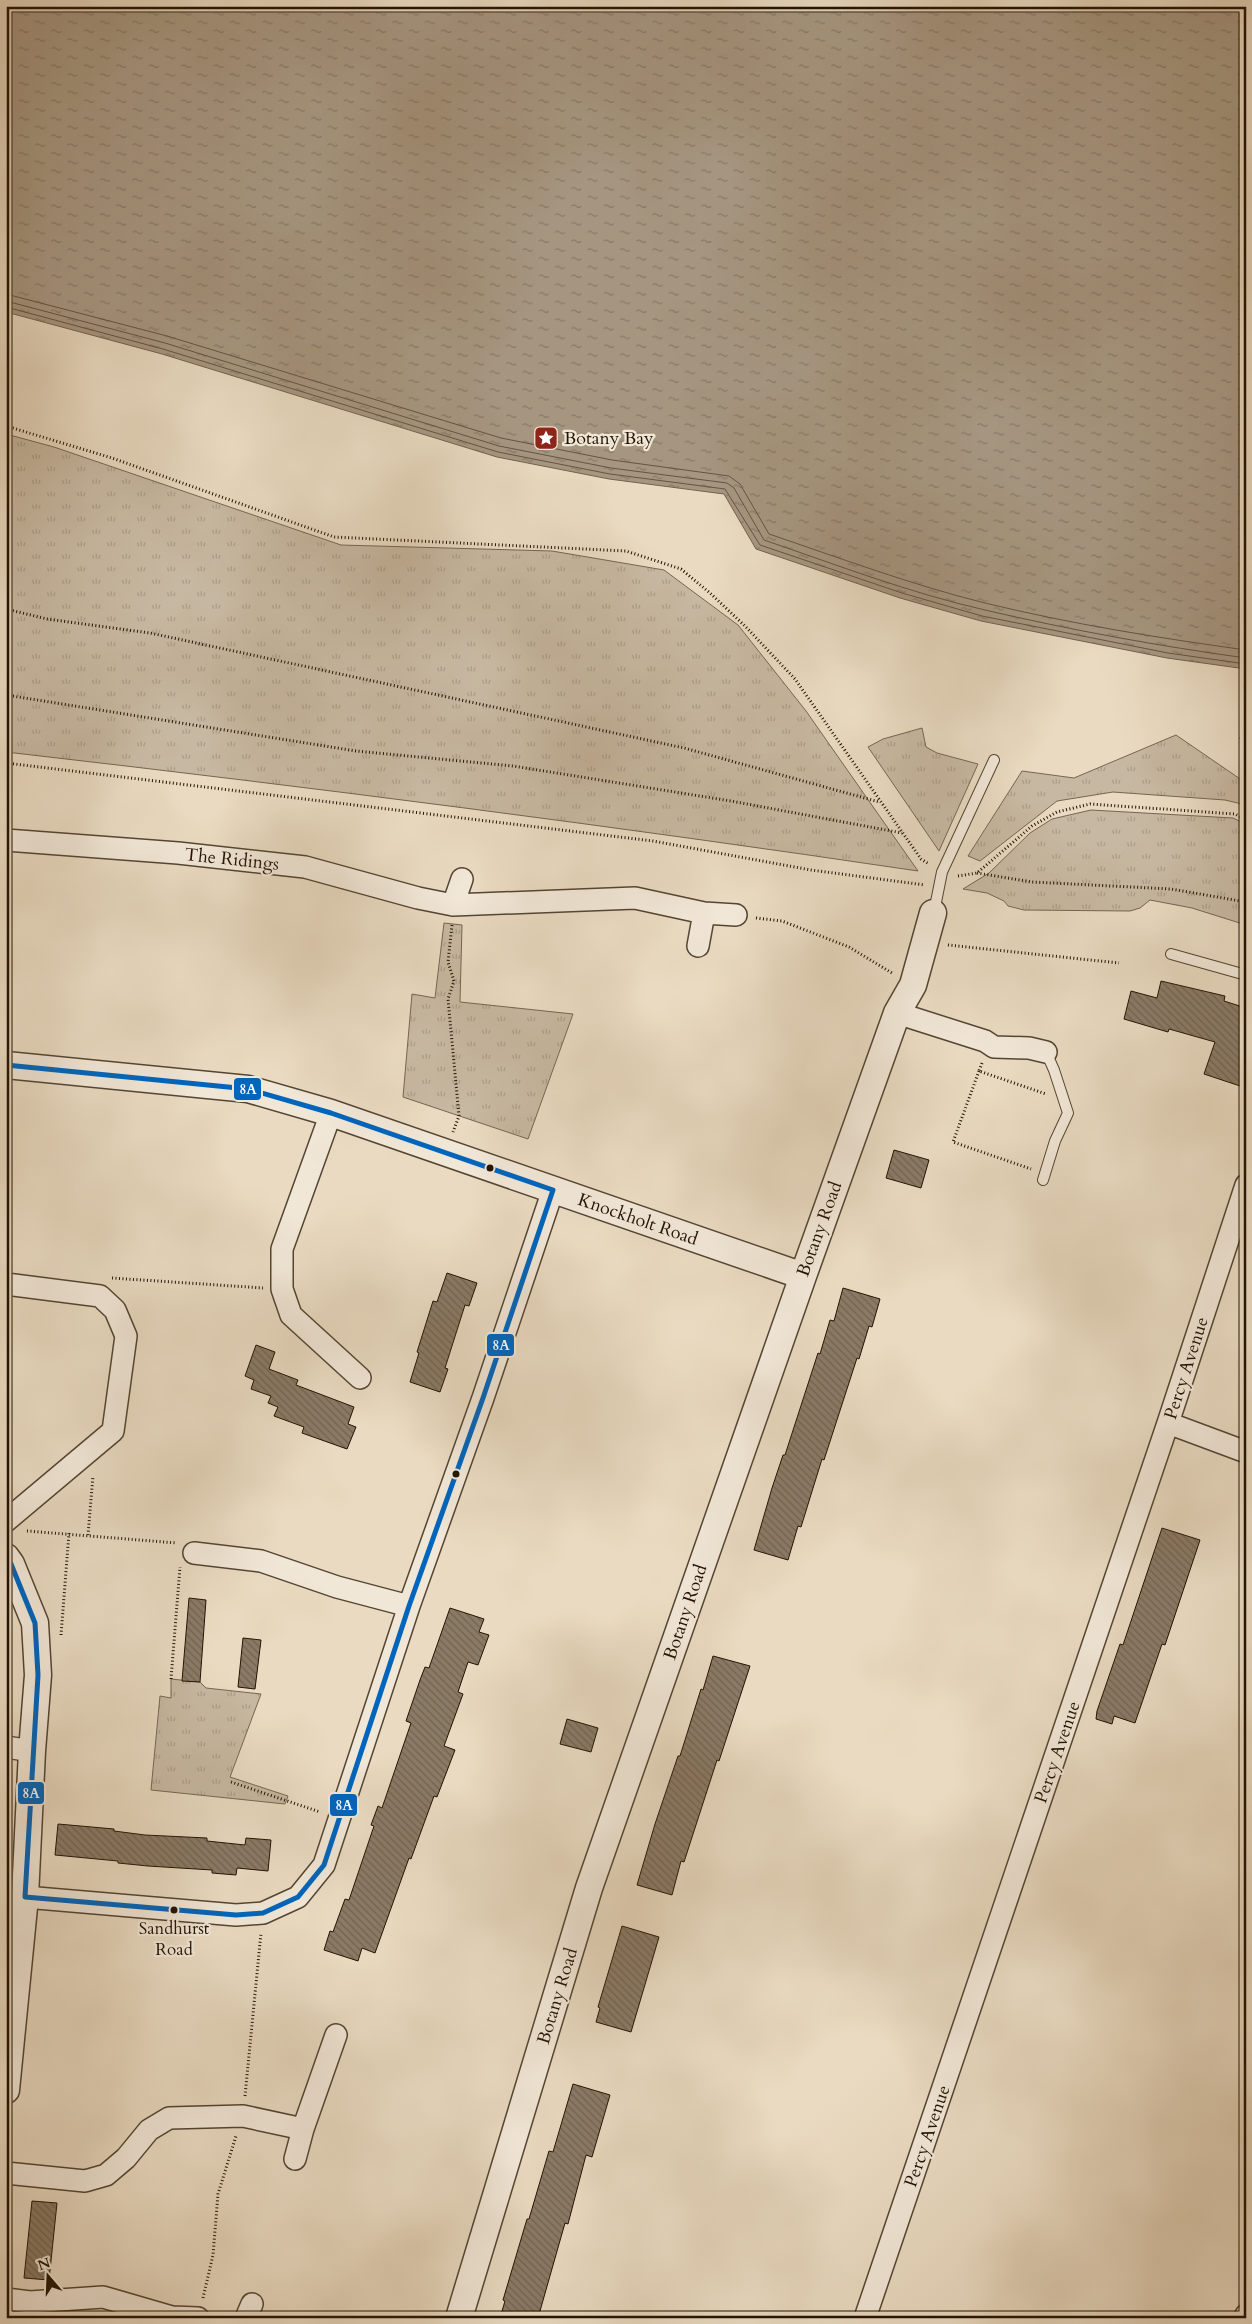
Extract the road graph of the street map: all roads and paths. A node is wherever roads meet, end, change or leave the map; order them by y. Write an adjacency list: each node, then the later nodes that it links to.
1 (6, 426): 8 (path)
2 (6, 610): 8 (path)
3 (6, 696): 10 (path)
4 (1240, 737): 5 (path)
5 (1246, 743)
6 (994, 760): 12 (lane)
7 (6, 763): 15 (path)
8 (880, 802): 10 (path)
9 (1246, 820): 13 (path)
10 (903, 834): 12 (path)
11 (6, 840): 17 (street, The Ridings)
12 (942, 872): 13 (path); 15 (lane)
13 (977, 873): 16 (path)
14 (462, 879): 17 (street)
15 (939, 887): 19 (lane)
16 (1246, 902)
17 (453, 905): 18 (street, The Ridings); 32 (path)
18 (704, 913): 20 (street, The Ridings); 21 (street)
19 (934, 914): 26 (street, Botany Road)
20 (736, 916): 26 (path)
21 (698, 946)
22 (945, 953): 24 (path)
23 (1172, 954): 25 (lane)
24 (1119, 963)
25 (1246, 975)
26 (913, 984): 27 (street, Botany Road)
27 (897, 1013): 28 (street); 36 (street, Botany Road)
28 (1046, 1052): 33 (lane)
29 (6, 1065): 31 (street, Knockholt Road)
30 (979, 1071): 33 (path)
31 (331, 1113): 32 (street, Knockholt Road); 38 (street)
32 (445, 1152): 35 (street, Knockholt Road)
33 (1041, 1176)
34 (1246, 1185): 41 (street, Percy Avenue)
35 (553, 1190): 36 (street, Knockholt Road); 49 (street)
36 (803, 1276): 66 (street, Botany Road)
37 (6, 1284): 39 (street)
38 (282, 1289): 39 (path); 40 (street)
39 (100, 1296): 42 (street)
40 (360, 1378)
41 (1168, 1423): 43 (street); 67 (street, Percy Avenue)
42 (95, 1447): 44 (street); 46 (path)
43 (1246, 1452)
44 (15, 1526): 45 (path)
45 (69, 1533): 46 (path); 50 (path)
46 (88, 1535): 47 (path)
47 (188, 1551): 49 (street); 51 (path)
48 (6, 1557): 53 (street)
49 (409, 1606): 55 (street)
50 (60, 1640)
51 (171, 1679)
52 (6, 1747): 53 (street)
53 (32, 1751): 56 (street)
54 (231, 1782): 55 (path)
55 (340, 1820): 56 (street)
56 (25, 1897): 57 (street)
57 (9, 2032): 59 (street)
58 (336, 2035): 60 (street)
59 (6, 2090)
60 (303, 2129): 61 (street); 62 (street)
61 (295, 2159)
62 (6, 2173)
63 (6, 2299): 64 (street)
64 (172, 2318): 65 (street)
65 (198, 2318)
66 (459, 2318)
67 (865, 2318)

